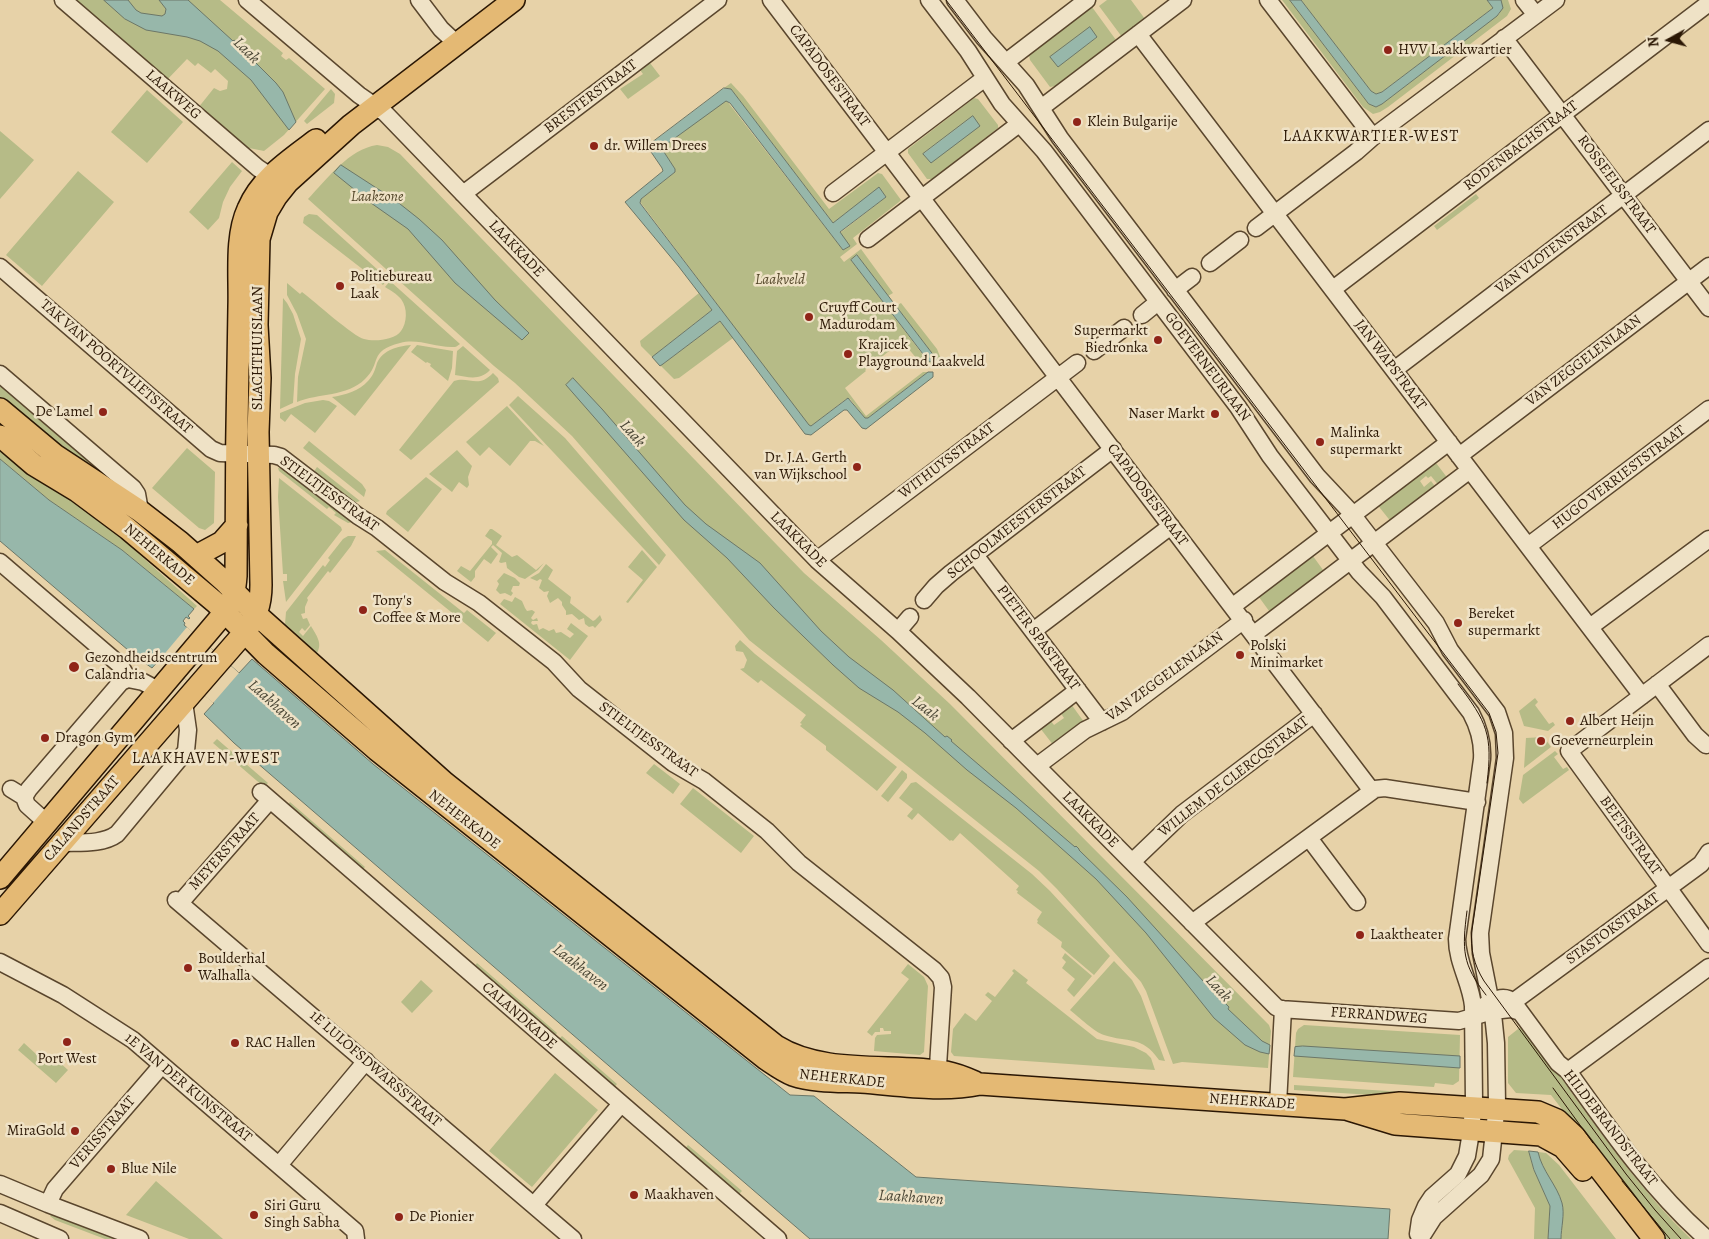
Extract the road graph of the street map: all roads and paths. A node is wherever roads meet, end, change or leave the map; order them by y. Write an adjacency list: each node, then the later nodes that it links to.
1 (63, 0): 29 (street, LAAKWEG)
2 (247, 0): 22 (street, LAAKKADE)
3 (419, 0): 19 (street)
4 (499, 0): 19 (main road)
5 (514, 0): 19 (main road)
6 (718, 0): 31 (street, BRESTERSTRAAT)
7 (771, 0): 28 (street, CAPADOSESTRAAT)
8 (929, 0): 21 (street, GOEVERNEURLAAN)
9 (955, 0): 20 (street, GOEVERNEURLAAN)
10 (1087, 0): 20 (street)
11 (1183, 0): 17 (street)
12 (1268, 0): 27 (street)
13 (1524, 0): 16 (street)
14 (1556, 0): 16 (street)
15 (1709, 3): 24 (street, RODENBACHSTRAAT)
16 (1536, 15): 18 (street)
17 (1138, 34): 23 (street); 34 (street, JAN WAPSTRAAT)
18 (1504, 38): 24 (street, ROSSEELSSTRAAT); 27 (street)
19 (454, 40): 22 (main road, SLACHTHUISLAAN)
20 (1006, 62): 23 (street, GOEVERNEURLAAN)
21 (985, 78): 25 (street, GOEVERNEURLAAN); 28 (street)
22 (367, 100): 29 (main road, SLACHTHUISLAAN); 31 (street, LAAKKADE)
23 (1041, 108): 44 (street, GOEVERNEURLAAN)
24 (1562, 115): 32 (street, ROSSEELSSTRAAT); 43 (street, RODENBACHSTRAAT)
25 (1019, 124): 33 (street); 45 (street, GOEVERNEURLAAN)
26 (1709, 130): 32 (street, VAN VLOTENSTRAAT)
27 (1373, 137): 34 (street)
28 (886, 152): 30 (street); 33 (street, CAPADOSESTRAAT)
29 (277, 181): 59 (main road, SLACHTHUISLAAN); 60 (main road, SLACHTHUISLAAN)
30 (833, 192)
31 (463, 194): 73 (street, LAAKKADE)
32 (1624, 195): 42 (street, ROSSEELSSTRAAT); 51 (street, VAN VLOTENSTRAAT)
33 (922, 199): 36 (street); 53 (street, CAPADOSESTRAAT)
34 (1275, 214): 35 (street); 43 (street, JAN WAPSTRAAT)
35 (1256, 228)
36 (868, 239)
37 (1240, 240): 38 (street)
38 (1210, 263)
39 (1709, 266): 42 (street, VAN ZEGGELENLAAN)
40 (0, 267): 59 (street, TAK VAN POORTVLIETSTRAAT)
41 (1192, 277): 44 (street)
42 (1689, 282): 46 (street, ROSSEELSSTRAAT); 61 (street, VAN ZEGGELENLAAN)
43 (1333, 289): 51 (street, JAN WAPSTRAAT)
44 (1175, 290): 64 (street, GOEVERNEURLAAN)
45 (1158, 302): 47 (street); 67 (street, GOEVERNEURLAAN)
46 (1709, 308)
47 (1142, 315)
48 (1124, 328): 49 (street)
49 (1094, 352)
50 (1077, 364): 53 (street, WITHUYSSTRAAT)
51 (1394, 370): 57 (street, JAN WAPSTRAAT)
52 (0, 374): 63 (street, NEHERKADE)
53 (1058, 377): 58 (street, CAPADOSESTRAAT); 73 (street, WITHUYSSTRAAT)
54 (0, 409): 63 (main road, NEHERKADE)
55 (1709, 409): 70 (street, HUGO VERRIESTSTRAAT)
56 (0, 436): 79 (main road, NEHERKADE)
57 (1449, 442): 61 (street, JAN WAPSTRAAT); 64 (street)
58 (1113, 449): 66 (street, CAPADOSESTRAAT); 71 (street, SCHOOLMEESTERSTRAAT)
59 (237, 454): 60 (street, TAK VAN POORTVLIETSTRAAT); 65 (main road, SLACHTHUISLAAN)
60 (258, 454): 80 (main road, SLACHTHUISLAAN); 124 (street, STIELTJESSTRAAT)
61 (1459, 456): 62 (street, JAN WAPSTRAAT)
62 (1470, 470): 69 (street); 70 (street, JAN WAPSTRAAT)
63 (140, 511): 72 (main road, NEHERKADE)
64 (1352, 515): 67 (street); 69 (street, GOEVERNEURLAAN)
65 (237, 525): 72 (main road); 76 (main road, SLACHTHUISLAAN)
66 (1171, 526): 78 (street, CAPADOSESTRAAT); 85 (street)
67 (1329, 533): 74 (street, GOEVERNEURLAAN); 78 (street)
68 (1709, 539): 83 (street)
69 (1373, 543): 74 (street); 117 (street, GOEVERNEURLAAN)
70 (1528, 546): 83 (street, JAN WAPSTRAAT)
71 (975, 555): 77 (street, SCHOOLMEESTERSTRAAT); 85 (street, PIETER SPASTRAAT)
72 (196, 556): 76 (main road, NEHERKADE)
73 (816, 560): 84 (street, LAAKKADE)
74 (1350, 560): 87 (street); 102 (street, GOEVERNEURLAAN)
75 (0, 562): 89 (street)
76 (235, 591): 79 (main road, SLACHTHUISLAAN); 80 (main road, NEHERKADE)
77 (924, 600)
78 (1233, 606): 82 (street, CAPADOSESTRAAT)
79 (225, 612): 86 (main road, NEHERKADE); 91 (main road, CALANDSTRAAT)
80 (257, 615): 86 (main road, SLACHTHUISLAAN); 124 (main road, NEHERKADE)
81 (910, 617): 84 (street)
82 (1244, 620): 87 (street, CAPADOSESTRAAT); 96 (street, VAN ZEGGELENLAAN)
83 (1590, 627): 94 (street, JAN WAPSTRAAT)
84 (898, 631): 97 (street, LAAKKADE)
85 (1033, 631): 92 (street, PIETER SPASTRAAT)
86 (244, 633): 93 (main road, CALANDSTRAAT); 124 (main road, NEHERKADE)
87 (1254, 634): 95 (street, CAPADOSESTRAAT)
88 (1709, 645): 90 (street)
89 (128, 679): 91 (street); 103 (street)
90 (1657, 684): 94 (street); 98 (street)
91 (158, 690): 103 (main road, CALANDSTRAAT)
92 (1078, 690): 96 (street, PIETER SPASTRAAT); 97 (street)
93 (190, 695): 105 (main road, CALANDSTRAAT); 105 (street)
94 (1642, 696): 109 (street, BEETSSTRAAT)
95 (1314, 714): 100 (street, CAPADOSESTRAAT); 107 (street, WILLEM DE CLERCQSTRAAT)
96 (1102, 722): 99 (street, VAN ZEGGELENLAAN)
97 (1011, 741): 99 (street, LAAKKADE)
98 (1706, 745)
99 (1036, 766): 107 (street, LAAKKADE)
100 (1372, 791): 102 (street); 104 (street)
101 (266, 796): 110 (street, MEYERSTRAAT); 125 (street, CALANDKADE)
102 (1477, 802): 120 (street)
103 (47, 823): 108 (main road, CALANDSTRAAT)
104 (1309, 838): 111 (street); 113 (street)
105 (61, 843): 112 (main road, CALANDSTRAAT)
106 (1709, 852): 109 (street, STASTOKSTRAAT)
107 (1132, 862): 113 (street, LAAKKADE)
108 (0, 878)
109 (1668, 888): 114 (street, BEETSSTRAAT); 118 (street, STASTOKSTRAAT)
110 (178, 901): 121 (street, 1E LULOFSDWARSSTRAAT)
111 (1357, 902)
112 (0, 914)
113 (1192, 924): 119 (street, LAAKKADE)
114 (1709, 944)
115 (0, 962): 122 (street, 1E VAN DER KUNSTRAAT)
116 (1709, 967): 123 (street)
117 (1492, 1006): 118 (street); 120 (street); 129 (street)
118 (1517, 1007): 123 (street, HILDEBRANDSTRAAT)
119 (1284, 1009): 120 (street, FERRANDWEG); 126 (street)
120 (1474, 1016): 127 (street)
121 (366, 1061): 132 (street); 135 (street, 1E LULOFSDWARSSTRAAT)
122 (162, 1065): 132 (street, 1E VAN DER KUNSTRAAT); 134 (street, VERISSTRAAT)
123 (1568, 1071): 145 (street, HILDEBRANDSTRAAT)
124 (937, 1080): 126 (main road, NEHERKADE)
125 (621, 1104): 135 (street); 141 (street, CALANDKADE)
126 (1278, 1104): 128 (main road, NEHERKADE)
127 (1473, 1107): 128 (main road, NEHERKADE); 129 (main road, NEHERKADE); 130 (street)
128 (1344, 1109): 130 (main road, NEHERKADE)
129 (1496, 1109): 131 (street); 144 (main road, NEHERKADE)
130 (1471, 1129): 131 (main road, NEHERKADE); 142 (street)
131 (1494, 1131): 142 (street); 143 (main road, NEHERKADE)
132 (279, 1165): 137 (street, 1E VAN DER KUNSTRAAT)
133 (0, 1184): 134 (street)
134 (48, 1204): 139 (street)
135 (534, 1205): 140 (street, 1E LULOFSDWARSSTRAAT)
136 (0, 1213): 138 (street)
137 (356, 1235)
138 (60, 1239)
139 (140, 1239)
140 (573, 1239)
141 (778, 1239)
142 (1419, 1239)
143 (1636, 1239)
144 (1654, 1239)
145 (1707, 1239)

